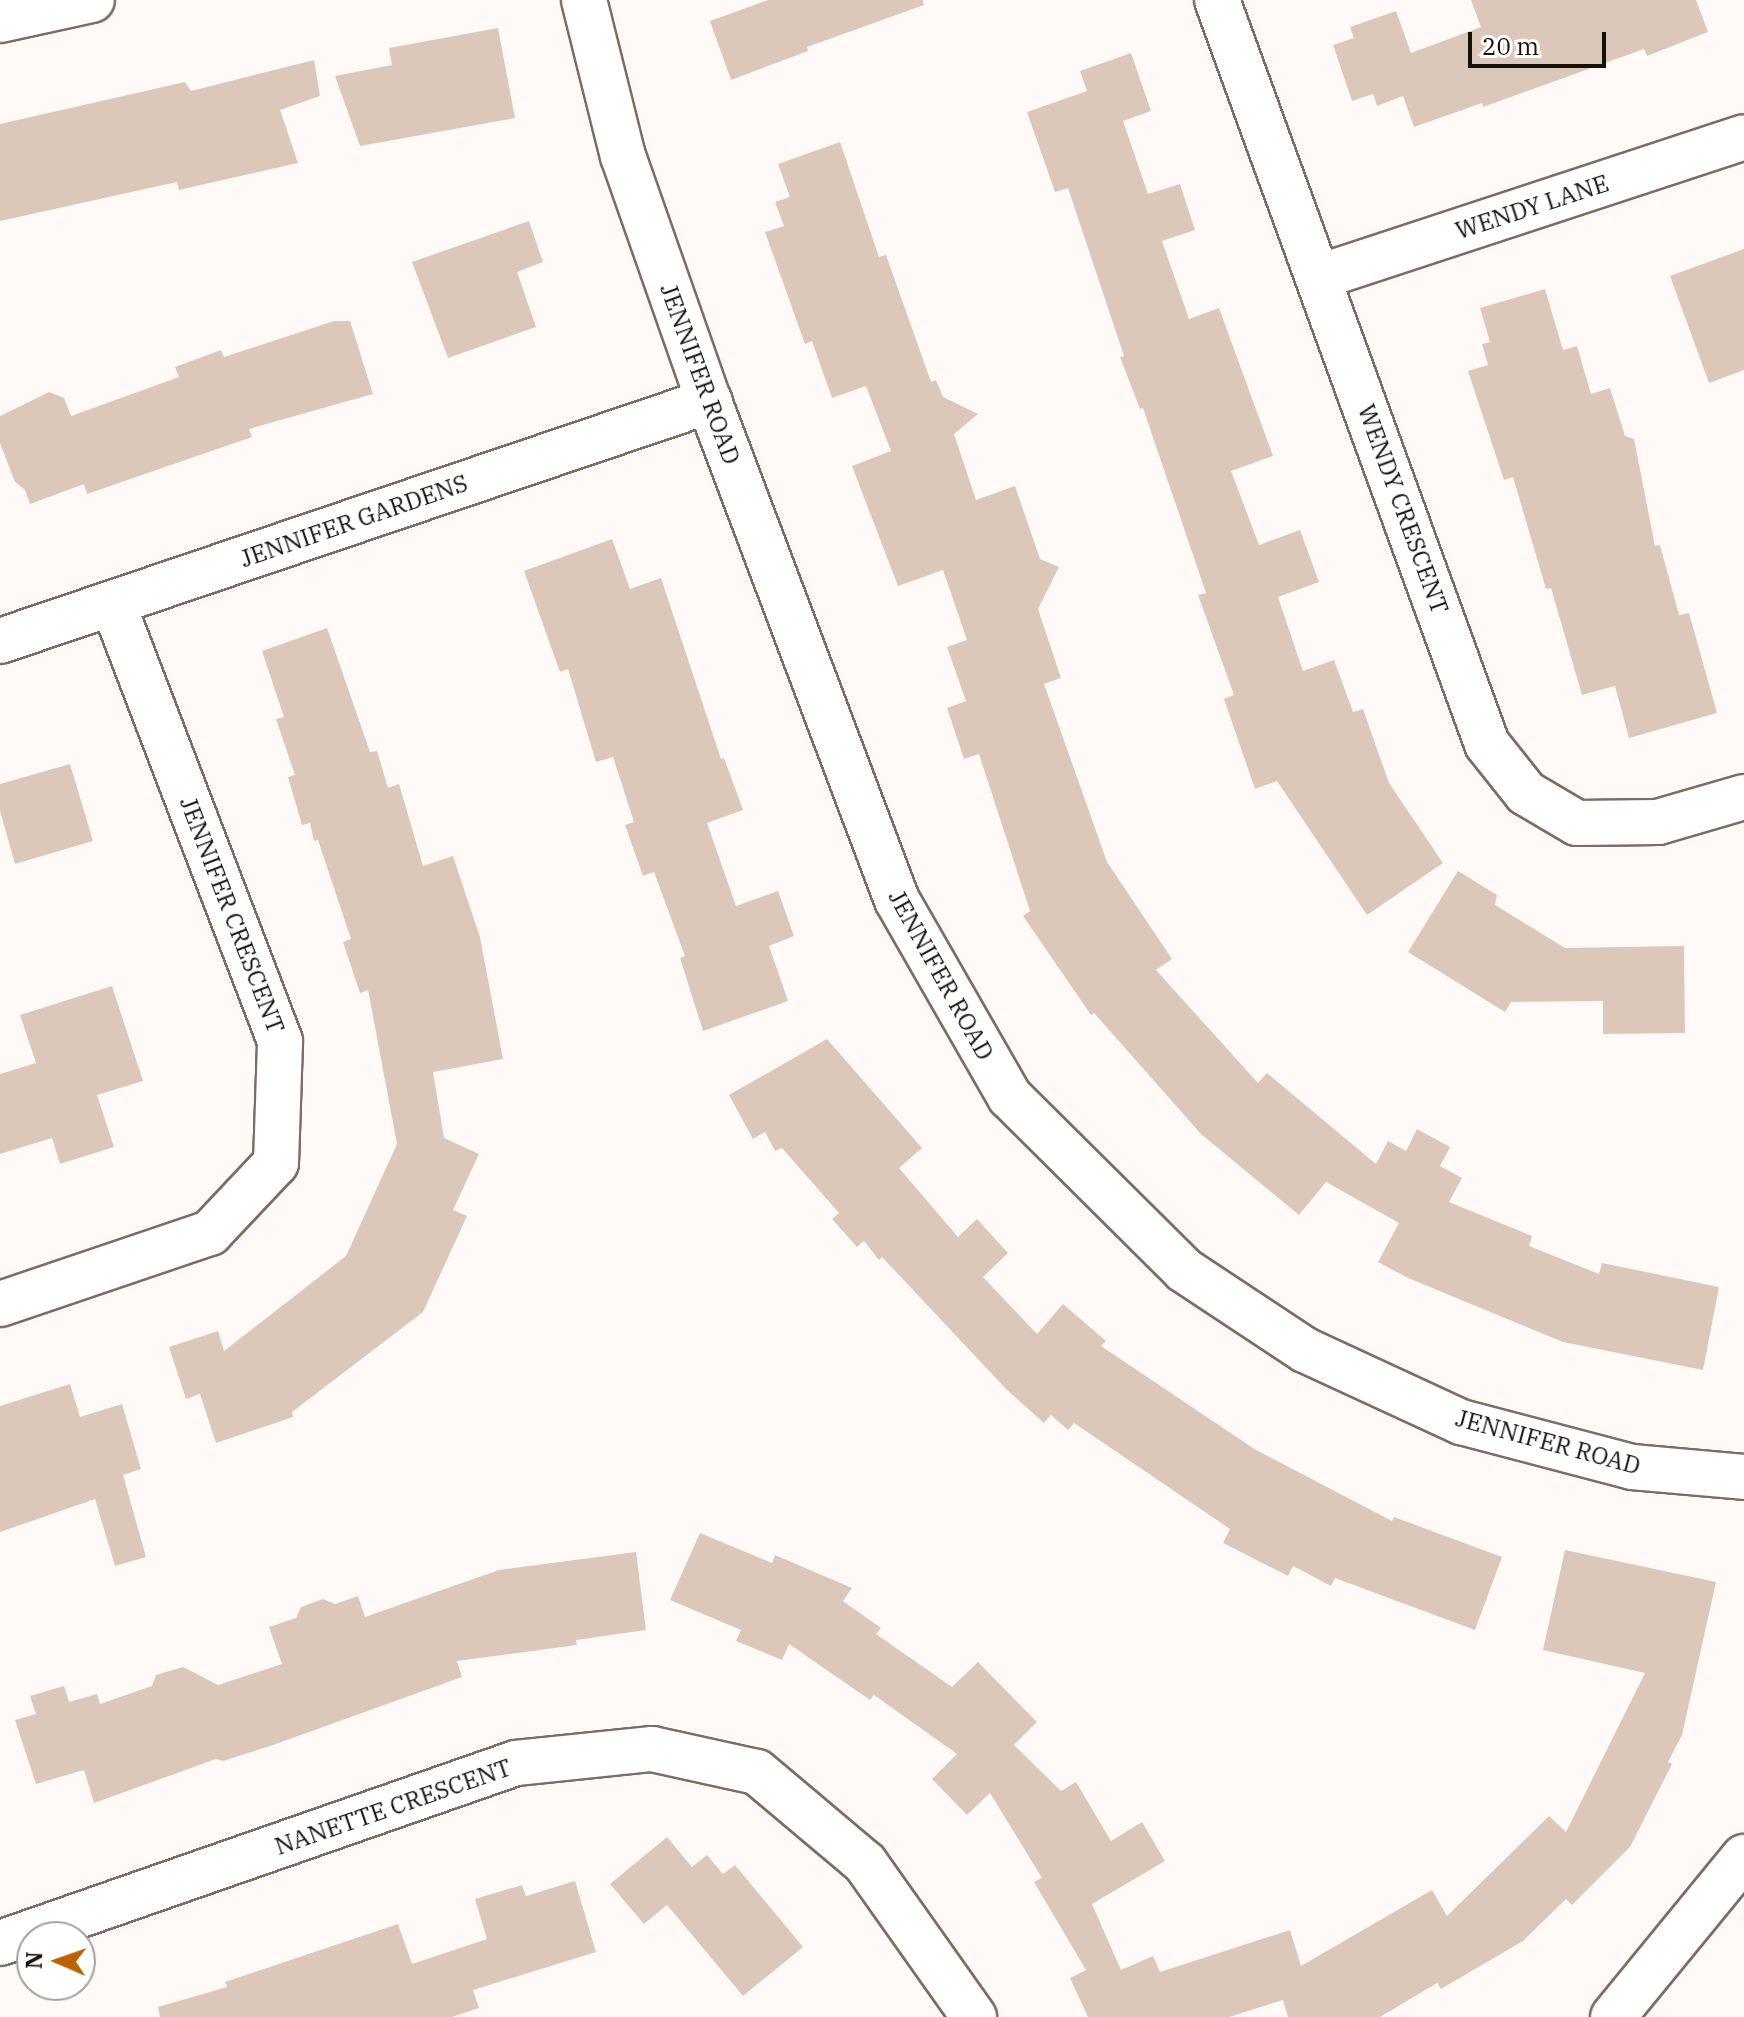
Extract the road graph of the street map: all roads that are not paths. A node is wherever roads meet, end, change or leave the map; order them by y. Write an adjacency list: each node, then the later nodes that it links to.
1 (92, 0): 4 (street)
2 (584, 0): 7 (street, JENNIFER ROAD)
3 (1217, 0): 6 (street, WENDY CRESCENT)
4 (0, 20)
5 (1744, 137): 6 (street, WENDY LANE)
6 (1319, 277): 10 (street, WENDY CRESCENT)
7 (709, 401): 8 (street, JENNIFER GARDENS); 12 (street, JENNIFER ROAD)
8 (113, 603): 9 (street, JENNIFER GARDENS); 11 (street, JENNIFER CRESCENT)
9 (0, 641)
10 (1744, 797)
11 (0, 1304)
12 (1744, 1477)
13 (1744, 1857): 16 (street)
14 (0, 1943): 15 (street, NANETTE CRESCENT)
15 (974, 2017)
16 (1613, 2017)

